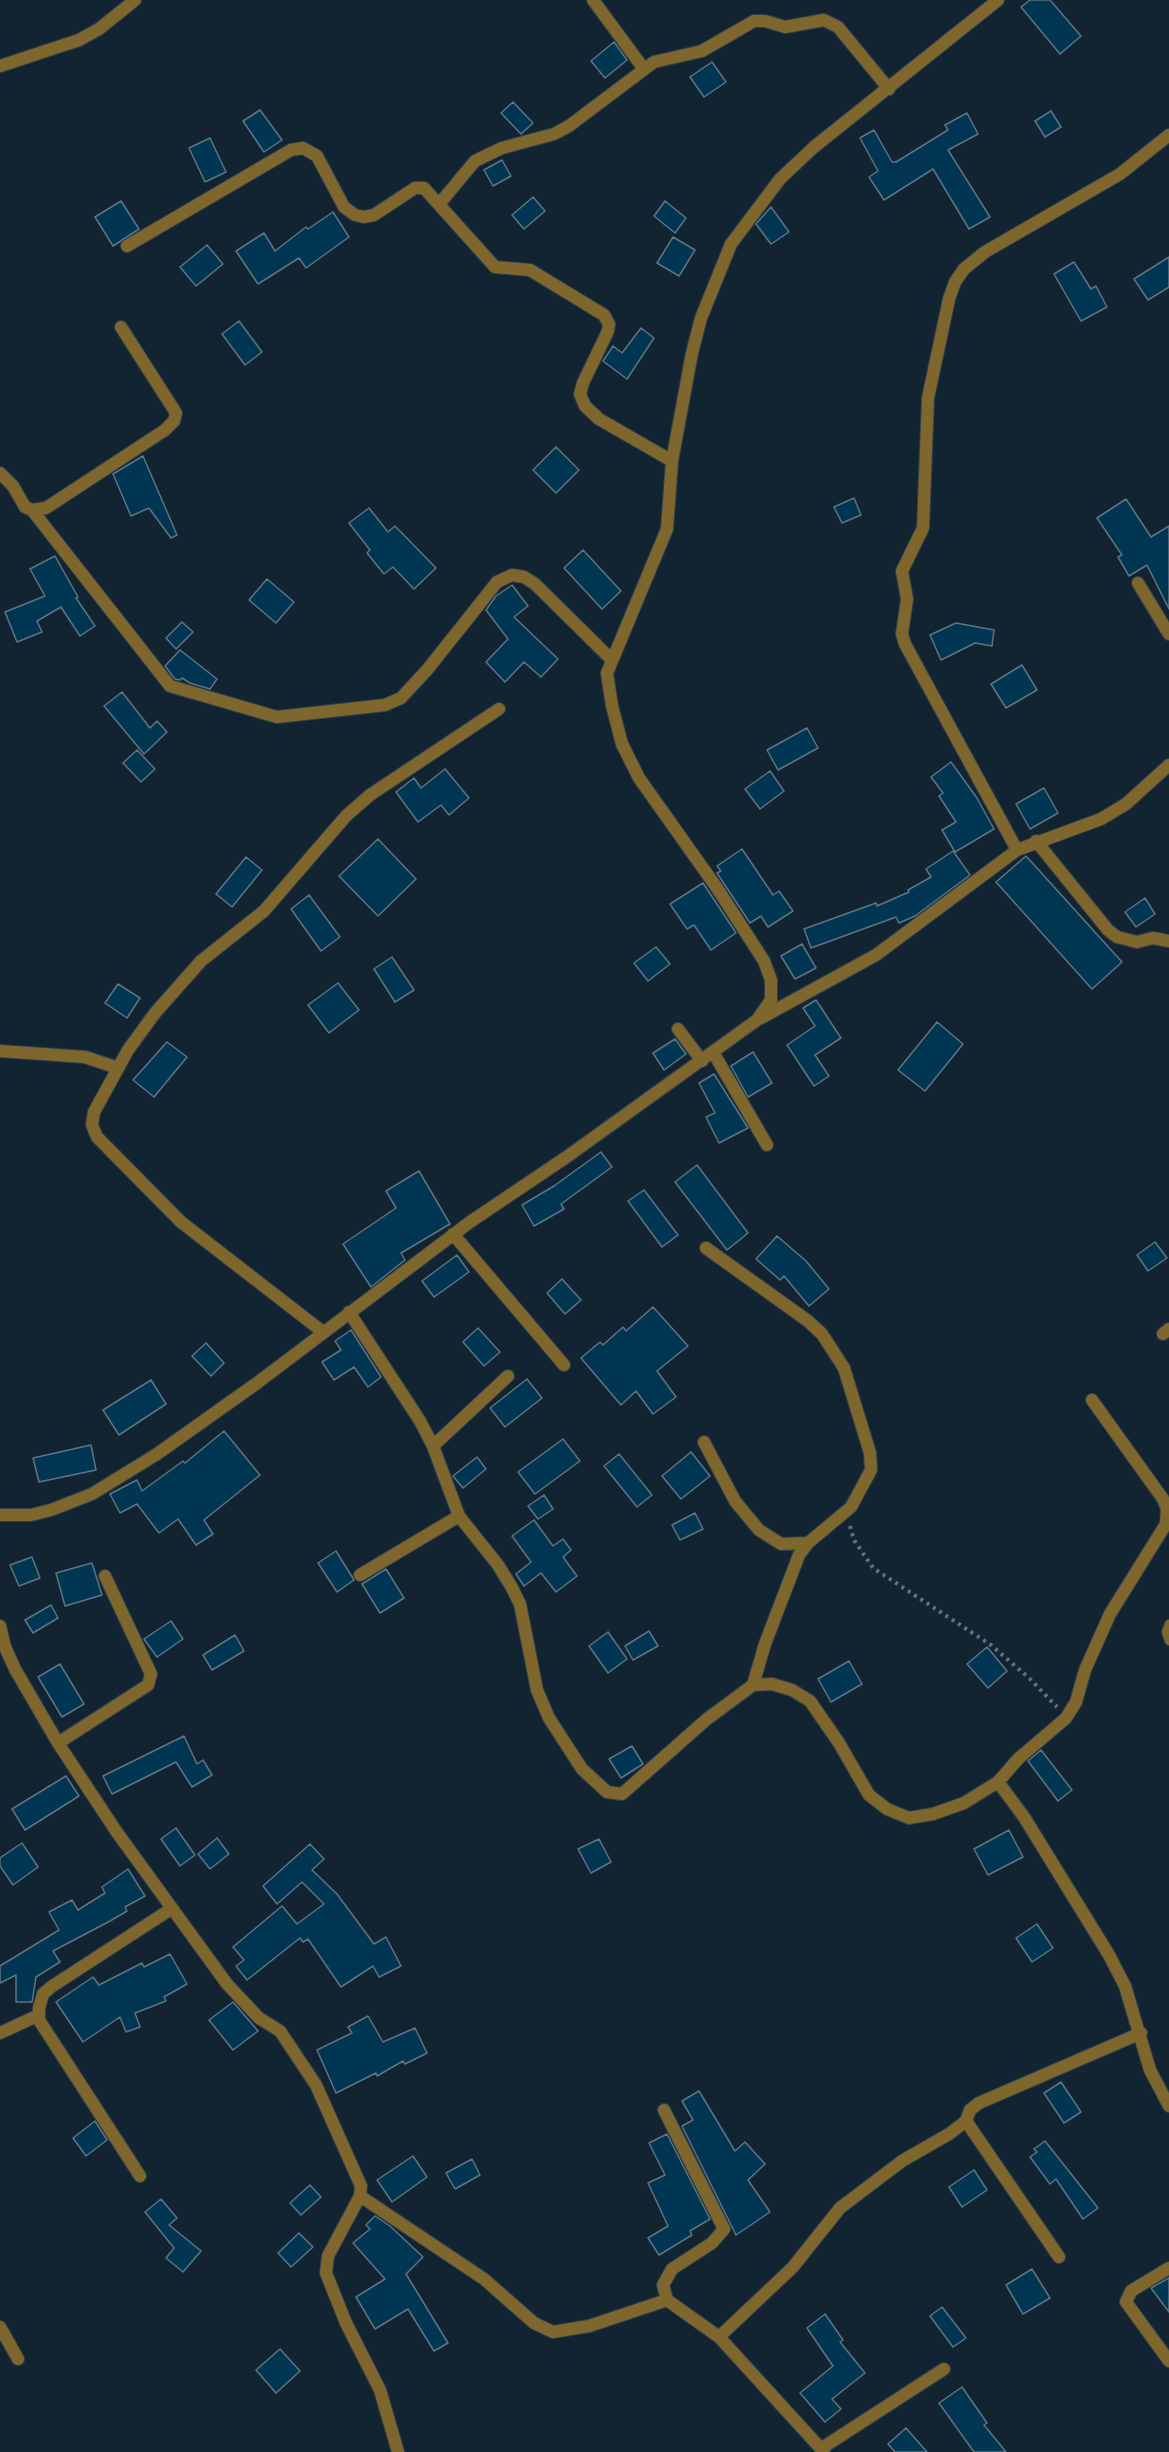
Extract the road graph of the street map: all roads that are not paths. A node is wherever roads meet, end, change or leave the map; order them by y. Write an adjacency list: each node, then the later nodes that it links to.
1 (135, 0): 4 (street)
2 (593, 0): 5 (street)
3 (998, 0): 6 (street)
4 (0, 66)
5 (644, 69): 6 (street); 8 (street)
6 (889, 88): 11 (street)
7 (1169, 135): 20 (street)
8 (440, 203): 9 (street); 11 (street)
9 (127, 246)
10 (122, 327): 13 (street)
11 (672, 461): 16 (street)
12 (0, 473): 13 (street)
13 (32, 510): 16 (street)
14 (1138, 583): 15 (street)
15 (1169, 634)
16 (612, 660): 22 (street)
17 (499, 709): 27 (street)
18 (1169, 765): 19 (street)
19 (1036, 841): 20 (street); 21 (street)
20 (1017, 850): 22 (street)
21 (1169, 941)
22 (758, 1020): 25 (street)
23 (678, 1029): 26 (street)
24 (0, 1051): 27 (street)
25 (712, 1052): 26 (street); 28 (street)
26 (702, 1060): 29 (street)
27 (118, 1068): 32 (street)
28 (767, 1145)
29 (453, 1234): 31 (street); 33 (street)
30 (706, 1248): 41 (street)
31 (348, 1312): 32 (street); 37 (street)
32 (323, 1332): 38 (street)
33 (564, 1365)
34 (508, 1376): 37 (street)
35 (1092, 1400): 40 (street)
36 (704, 1442): 41 (street)
37 (433, 1446): 39 (street)
38 (0, 1515)
39 (459, 1516): 42 (street); 47 (street)
40 (1167, 1523): 49 (street)
41 (808, 1543): 47 (street)
42 (360, 1575)
43 (105, 1576): 48 (street)
44 (1169, 1624): 46 (lane)
45 (0, 1626): 48 (street)
46 (1169, 1641)
47 (753, 1685): 49 (street)
48 (58, 1743): 50 (street)
49 (998, 1782): 53 (street)
50 (171, 1909): 51 (street); 58 (street)
51 (39, 2014): 52 (street); 57 (street)
52 (0, 2033)
53 (1141, 2033): 54 (street); 56 (street)
54 (1169, 2106)
55 (664, 2110): 61 (street)
56 (966, 2121): 59 (street); 63 (street)
57 (140, 2176)
58 (360, 2196): 61 (street); 68 (street)
59 (1059, 2257)
60 (1169, 2268): 65 (street)
61 (667, 2300): 63 (street)
62 (0, 2327): 64 (street)
63 (719, 2337): 67 (street)
64 (18, 2359)
65 (1169, 2361)
66 (944, 2369): 67 (street)
67 (823, 2450)
68 (398, 2452)

